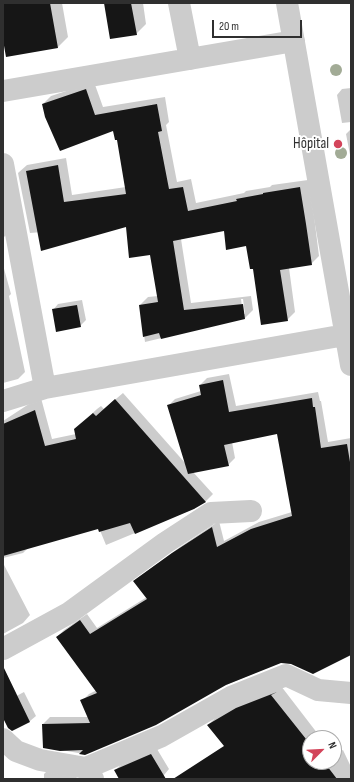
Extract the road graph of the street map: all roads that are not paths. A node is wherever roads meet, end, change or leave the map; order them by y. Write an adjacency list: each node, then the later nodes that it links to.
1 (179, 3): 4 (street)
2 (287, 3): 3 (street)
3 (294, 41): 4 (street); 7 (street)
4 (190, 59): 5 (street)
5 (3, 91)
6 (3, 164): 9 (street)
7 (345, 335): 8 (street); 9 (street)
8 (351, 365)
9 (45, 388): 10 (street)
10 (3, 401)
11 (251, 511): 12 (street)
12 (3, 649)
13 (351, 693): 15 (street)
14 (7, 750): 15 (street)
15 (89, 773)

